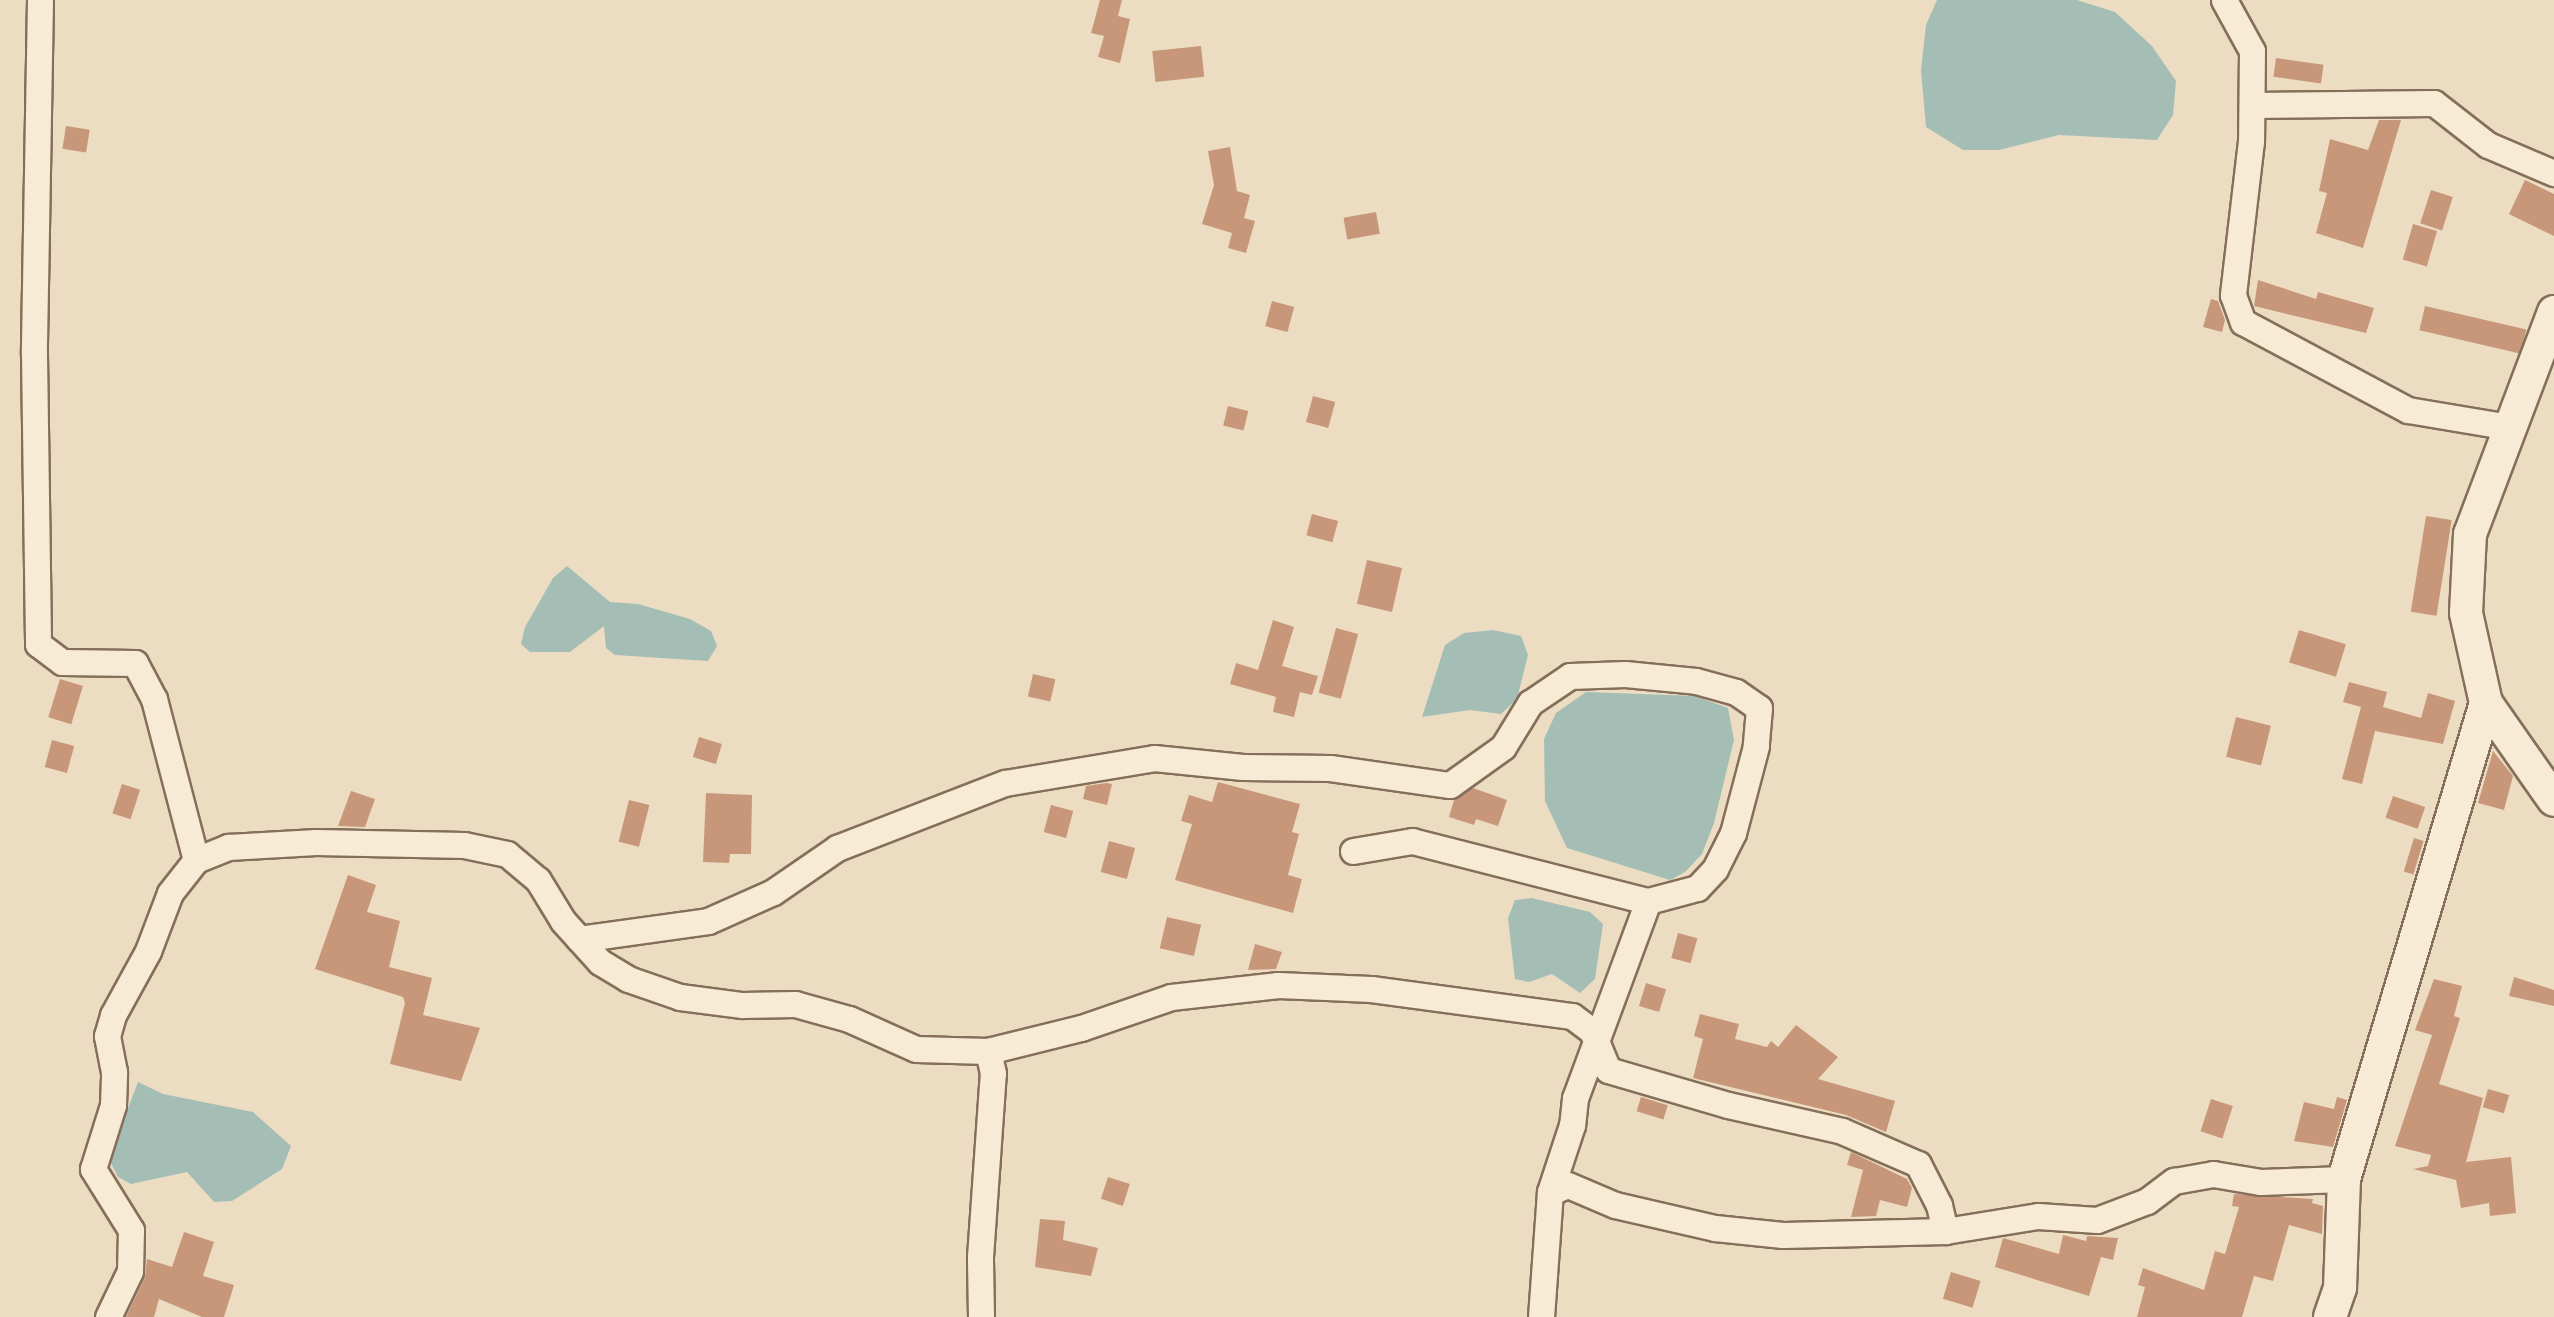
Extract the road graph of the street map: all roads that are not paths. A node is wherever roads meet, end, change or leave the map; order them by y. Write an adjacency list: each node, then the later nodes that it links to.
1 (40, 0): 10 (street)
2 (2224, 0): 3 (street)
3 (2252, 105): 4 (street); 6 (street)
4 (2554, 174)
5 (2554, 312): 6 (street)
6 (2510, 428): 7 (street)
7 (2486, 703): 8 (street); 15 (street)
8 (2554, 800)
9 (1354, 851): 11 (street)
10 (196, 860): 12 (street); 18 (street)
11 (1648, 901): 12 (street); 13 (street)
12 (579, 939): 14 (street)
13 (1597, 1048): 14 (street); 16 (street); 17 (street)
14 (988, 1051): 19 (street)
15 (2344, 1179): 17 (street); 21 (street)
16 (1550, 1192): 17 (street); 20 (street)
17 (1945, 1231)
18 (108, 1317)
19 (981, 1317)
20 (1541, 1317)
21 (2330, 1317)

